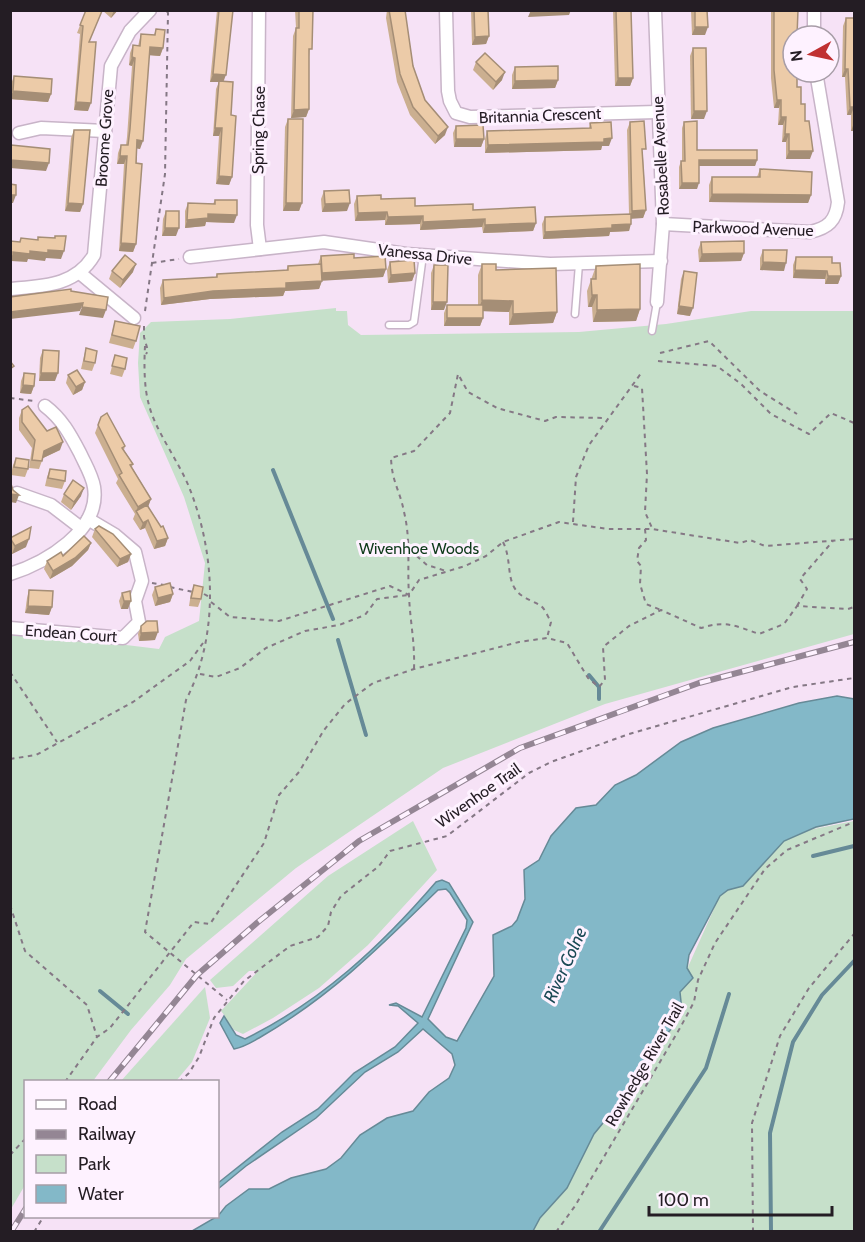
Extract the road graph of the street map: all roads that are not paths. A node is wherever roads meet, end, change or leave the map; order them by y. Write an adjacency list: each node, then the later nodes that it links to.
1 (150, 10): 7 (street, Broome Grove)
2 (259, 10): 10 (street, Spring Chase)
3 (446, 10): 6 (street, Britannia Crescent)
4 (655, 10): 6 (street, Rosabelle Avenue)
5 (818, 84): 9 (street, Parkwood Avenue)
6 (657, 112): 9 (street, Rosabelle Avenue)
7 (105, 131): 8 (street); 15 (street, Broome Grove)
8 (19, 133)
9 (663, 224): 13 (street, Rosabelle Avenue)
10 (260, 249): 11 (street, Vanessa Drive); 12 (street, Vanessa Drive)
11 (423, 255): 14 (street, Vanessa Drive); 20 (lane)
12 (190, 257)
13 (661, 261): 14 (street, Vanessa Drive); 17 (street, Rosabelle Avenue)
14 (579, 264): 18 (lane)
15 (81, 273): 16 (street); 19 (street)
16 (10, 289)
17 (657, 302): 21 (lane)
18 (575, 314)
19 (141, 319)
20 (388, 325)
21 (652, 331)
22 (45, 406): 24 (street)
23 (17, 493): 24 (street, Endean Court)
24 (85, 524): 25 (street); 26 (street, Endean Court)
25 (10, 574)
26 (10, 628)

